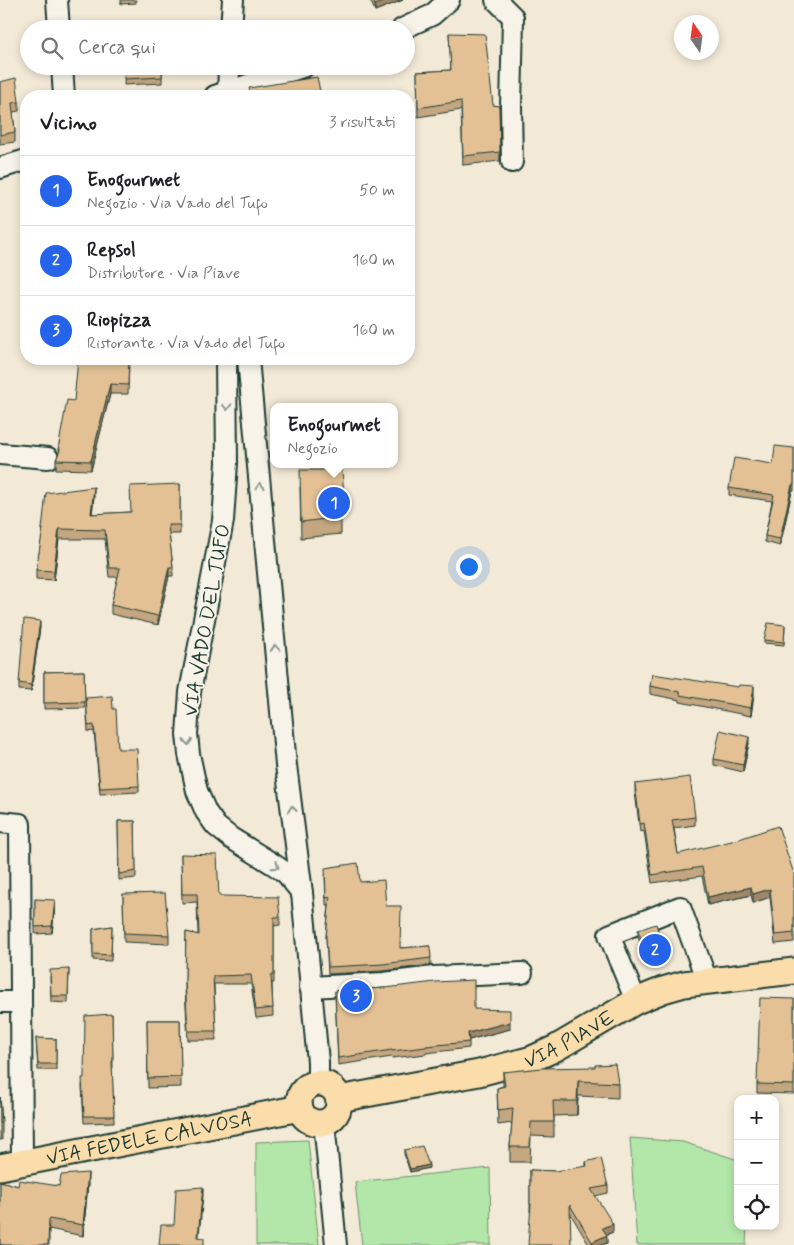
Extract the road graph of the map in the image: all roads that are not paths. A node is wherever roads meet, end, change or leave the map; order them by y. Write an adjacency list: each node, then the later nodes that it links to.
1 (57, 0): 5 (street)
2 (233, 0): 6 (street)
3 (449, 0): 7 (street)
4 (496, 0): 15 (street)
5 (58, 20)
6 (232, 20)
7 (415, 22)
8 (63, 75): 11 (street)
9 (227, 75): 12 (street)
10 (280, 75): 13 (street)
11 (64, 90)
12 (224, 90)
13 (237, 90)
14 (20, 162): 16 (street)
15 (512, 162)
16 (0, 168)
17 (226, 365): 22 (street, VIA VADO DEL TUFO, one-way to 22)
18 (249, 365): 22 (street, VIA VADO DEL TUFO, one-way to 18)
19 (0, 454): 20 (street)
20 (48, 458)
21 (0, 822): 29 (street)
22 (302, 893): 26 (street, VIA VADO DEL TUFO)
23 (794, 971): 25 (main road, VIA PIAVE)
24 (522, 973): 26 (street)
25 (707, 981): 27 (main road, VIA PIAVE); 27 (street)
26 (310, 987): 30 (street, VIA VADO DEL TUFO)
27 (636, 1001): 31 (main road, VIA PIAVE)
28 (0, 1002): 29 (street)
29 (21, 1002): 34 (street)
30 (318, 1084): 31 (main road); 32 (main road)
31 (338, 1098): 33 (main road)
32 (300, 1108): 33 (main road); 34 (main road, VIA FEDELE CALVOSA)
33 (324, 1122): 35 (street)
34 (11, 1165)
35 (336, 1245)

